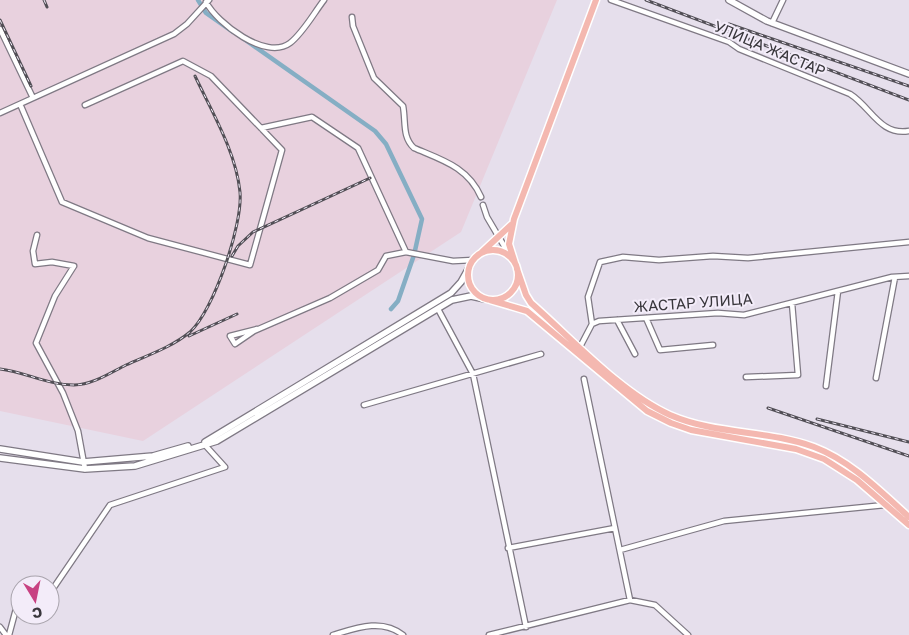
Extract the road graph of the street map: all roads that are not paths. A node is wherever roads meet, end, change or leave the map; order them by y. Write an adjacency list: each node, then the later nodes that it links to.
1 (324, 0): 6 (street)
2 (596, 0): 19 (main road)
3 (611, 0): 16 (street, УЛИЦА ЖАСТАР)
4 (729, 0): 8 (main road)
5 (783, 0): 8 (street)
6 (207, 1): 11 (street)
7 (352, 17): 17 (street)
8 (772, 23): 10 (main road)
9 (0, 29): 11 (street)
10 (909, 74)
11 (33, 98): 12 (street)
12 (20, 104): 14 (street); 15 (street)
13 (85, 105): 15 (street)
14 (0, 113)
15 (261, 128): 23 (street)
16 (909, 131)
17 (481, 197)
18 (483, 205): 21 (street)
19 (514, 219): 21 (main road); 26 (main road)
20 (37, 235): 51 (street)
21 (498, 238): 24 (main road); 26 (street)
22 (909, 242): 36 (street)
23 (406, 252): 25 (street); 37 (street)
24 (478, 255): 25 (main road); 26 (main road)
25 (471, 263): 30 (main road); 51 (main road)
26 (514, 264): 30 (main road); 33 (main road)
27 (909, 276): 28 (street, ЖАСТАР УЛИЦА)
28 (895, 277): 29 (street, ЖАСТАР УЛИЦА); 44 (street)
29 (838, 291): 31 (street, ЖАСТАР УЛИЦА); 46 (street)
30 (487, 299): 32 (main road); 33 (main road)
31 (792, 303): 34 (street, ЖАСТАР УЛИЦА); 43 (street)
32 (438, 309): 42 (street); 48 (main road)
33 (542, 317): 39 (main road); 52 (main road)
34 (646, 318): 35 (street, ЖАСТАР УЛИЦА); 38 (street)
35 (617, 320): 36 (street, ЖАСТАР УЛИЦА); 41 (street)
36 (592, 324): 39 (street)
37 (258, 329): 37 (street)
38 (713, 345)
39 (580, 347): 52 (main road)
40 (541, 354): 42 (street)
41 (635, 354)
42 (472, 374): 47 (street); 57 (street)
43 (746, 377)
44 (876, 378)
45 (584, 379): 56 (street)
46 (826, 386)
47 (364, 405)
48 (204, 445): 51 (main road); 59 (street)
49 (0, 449): 51 (main road)
50 (0, 458): 51 (main road)
51 (84, 466)
52 (859, 477): 53 (main road); 54 (main road)
53 (885, 505): 55 (main road); 58 (street)
54 (909, 517)
55 (909, 525)
56 (615, 528): 57 (street); 58 (street)
57 (508, 548): 62 (street)
58 (620, 550): 60 (street)
59 (60, 578)
60 (630, 600): 62 (street); 67 (street)
61 (0, 627): 63 (street)
62 (526, 627): 66 (street)
63 (8, 635)
64 (333, 635): 65 (street)
65 (403, 635)
66 (488, 635)
67 (688, 635)

